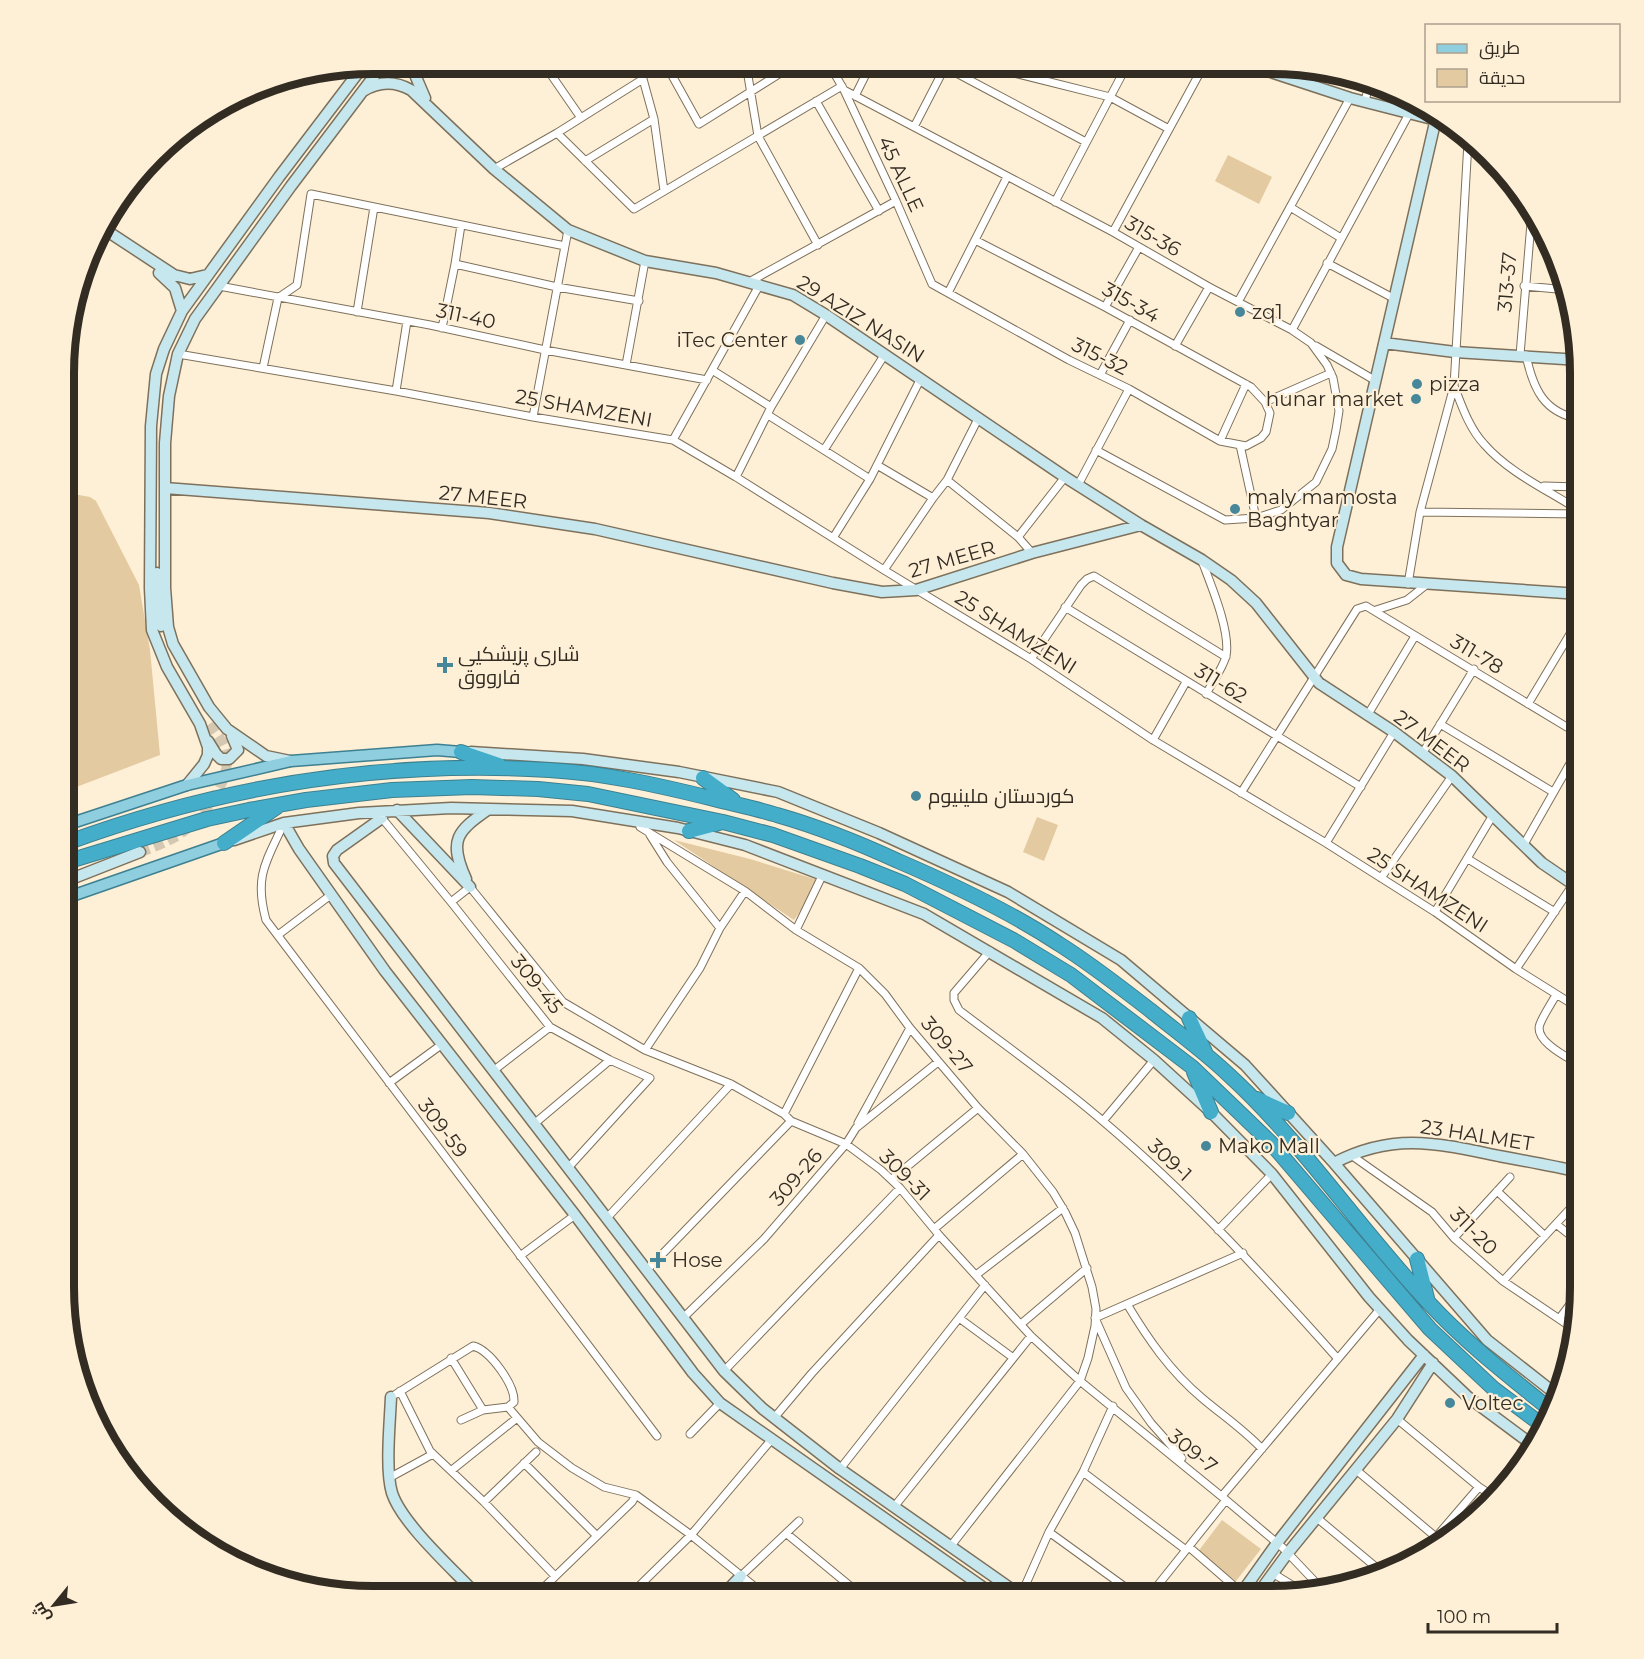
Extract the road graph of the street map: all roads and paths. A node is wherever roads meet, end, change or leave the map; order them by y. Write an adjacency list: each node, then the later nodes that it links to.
1 (356, 74): 39 (street)
2 (376, 74): 18 (street)
3 (414, 74): 25 (street, 29 AZIZ NASIN)
4 (551, 74): 28 (street)
5 (671, 74): 19 (street)
6 (748, 74): 19 (street)
7 (779, 74): 19 (street)
8 (835, 74): 16 (street, 45 ALLE)
9 (866, 74): 20 (street)
10 (941, 74): 31 (street)
11 (960, 74): 35 (street)
12 (1018, 74): 21 (street)
13 (1122, 74): 21 (street)
14 (1199, 74): 32 (street)
15 (1277, 74): 22 (street)
16 (843, 88): 20 (street, 315-36); 24 (street); 43 (street, 45 ALLE)
17 (1368, 89): 23 (street)
18 (363, 91): 25 (street, 29 AZIZ NASIN); 41 (street)
19 (751, 92): 34 (street)
20 (855, 96): 31 (street, 315-36)
21 (1110, 97): 32 (street); 35 (street)
22 (1350, 98): 23 (street); 46 (street)
23 (1365, 100): 26 (street)
24 (816, 101): 34 (street); 47 (street)
25 (430, 106): 38 (street, 29 AZIZ NASIN)
26 (1410, 112): 27 (street); 54 (street)
27 (1421, 114)
28 (581, 118): 29 (street); 33 (street)
29 (654, 119): 37 (street); 42 (street)
30 (1436, 123): 71 (street)
31 (914, 127): 40 (street, 315-36)
32 (1169, 129): 52 (street)
33 (557, 133): 37 (street); 38 (street)
34 (758, 136): 42 (street); 56 (street)
35 (1086, 142): 44 (street)
36 (1468, 147): 86 (street)
37 (585, 161): 42 (street)
38 (494, 169): 50 (street, 29 AZIZ NASIN)
39 (279, 177): 41 (street); 62 (street)
40 (1007, 177): 44 (street, 315-36); 55 (street)
41 (291, 186): 64 (street)
42 (664, 191)
43 (896, 201): 47 (street); 69 (street, 45 ALLE)
44 (1055, 202): 52 (street, 315-36)
45 (374, 207): 48 (street); 70 (street); 76 (street)
46 (1290, 207): 54 (street); 73 (street)
47 (879, 211): 56 (street)
48 (461, 225): 57 (street); 61 (street)
49 (1531, 225): 65 (street, 313-37)
50 (568, 230): 57 (street); 59 (street, 29 AZIZ NASIN)
51 (109, 232): 62 (street)
52 (1113, 232): 58 (street, 315-36)
53 (106, 237): 75 (street)
54 (1341, 238): 60 (street)
55 (975, 240): 69 (street); 74 (street, 315-34)
56 (818, 245): 63 (street)
57 (565, 246): 66 (street)
58 (1139, 248): 67 (street, 315-36); 74 (street)
59 (645, 261): 63 (street, 29 AZIZ NASIN); 72 (street)
60 (1328, 263): 71 (street); 81 (street)
61 (455, 264): 66 (street); 80 (street)
62 (207, 275): 75 (street)
63 (754, 283): 77 (street, 29 AZIZ NASIN); 93 (street)
64 (219, 286): 70 (street, 311-40); 87 (street)
65 (1524, 286): 68 (street); 89 (street, 313-37)
66 (557, 287): 72 (street); 85 (street)
67 (1209, 287): 73 (street, 315-36); 84 (street)
68 (1558, 289)
69 (948, 293): 95 (street, 315-32)
70 (278, 298): 76 (street, 311-40); 92 (street)
71 (1395, 299): 83 (street)
72 (639, 301): 91 (street)
73 (1238, 302): 81 (street, 315-36)
74 (1105, 307): 78 (street, 315-34)
75 (182, 311): 157 (street)
76 (357, 312): 79 (street, 311-40)
77 (826, 315): 88 (street, 29 AZIZ NASIN); 104 (street)
78 (1130, 320): 84 (street, 315-34); 95 (street)
79 (407, 321): 80 (street, 311-40); 102 (street)
80 (442, 328): 85 (street, 311-40)
81 (1292, 330): 82 (street, 315-36)
82 (1311, 343): 94 (street, 315-36); 98 (street)
83 (1384, 343): 86 (street); 98 (street)
84 (1175, 346): 99 (street, 315-34)
85 (545, 351): 91 (street, 311-40); 107 (street)
86 (1455, 352): 89 (street); 100 (street)
87 (178, 354): 92 (street, 25 SHAMZENI); 105 (street)
88 (885, 354): 96 (street, 29 AZIZ NASIN); 113 (street)
89 (1523, 355): 90 (street); 109 (street, 313-37)
90 (1570, 359)
91 (626, 365): 97 (street, 311-40)
92 (263, 368): 102 (street, 25 SHAMZENI)
93 (712, 370): 97 (street); 104 (street)
94 (1331, 373): 103 (street); 128 (street, 315-36)
95 (1100, 375): 101 (street, 315-32)
96 (921, 378): 108 (street, 29 AZIZ NASIN); 115 (street)
97 (706, 380): 110 (street)
98 (1376, 381): 135 (street)
99 (1246, 384): 103 (street, 315-34); 111 (street)
100 (1454, 386): 121 (street); 126 (street)
101 (1130, 389): 111 (street, 315-32); 114 (street)
102 (396, 391): 107 (street, 25 SHAMZENI)
103 (1265, 402): 112 (street)
104 (771, 407): 106 (street)
105 (167, 412): 123 (street); 151 (street)
106 (768, 415): 113 (street); 116 (street)
107 (533, 417): 110 (street, 25 SHAMZENI)
108 (979, 417): 117 (street, 29 AZIZ NASIN); 119 (street)
109 (1570, 418)
110 (673, 440): 116 (street, 25 SHAMZENI)
111 (1220, 441): 112 (street, 315-32)
112 (1240, 445): 128 (street)
113 (824, 450): 118 (street)
114 (1096, 450): 120 (street); 128 (street)
115 (877, 465): 118 (street); 124 (street)
116 (736, 477): 131 (street, 25 SHAMZENI)
117 (1065, 477): 120 (street, 29 AZIZ NASIN); 130 (street)
118 (870, 479): 131 (street)
119 (947, 480): 124 (street); 130 (street)
120 (1078, 485): 129 (street, 29 AZIZ NASIN)
121 (1542, 486): 122 (street); 125 (street)
122 (1570, 486)
123 (165, 488): 137 (street, 27 MEER); 153 (street)
124 (933, 498): 134 (street)
125 (1570, 506)
126 (1420, 512): 127 (street); 135 (street)
127 (1570, 513)
128 (1256, 518)
129 (1141, 525): 132 (street, 27 MEER); 133 (street, 27 MEER)
130 (1018, 537): 132 (street)
131 (833, 538): 134 (street, 25 SHAMZENI)
132 (1032, 553): 137 (street, 27 MEER)
133 (1202, 560): 143 (street); 146 (street, 27 MEER)
134 (884, 570): 137 (street, 25 SHAMZENI)
135 (1408, 584): 136 (street)
136 (1426, 585): 138 (street); 140 (street)
137 (916, 590): 144 (street, 25 SHAMZENI)
138 (1570, 593)
139 (1065, 607): 143 (street); 144 (street); 147 (street, 311-62)
140 (1376, 610): 142 (street, 311-78); 146 (street)
141 (1570, 633): 149 (street)
142 (1415, 636): 145 (street, 311-78); 150 (street)
143 (1226, 657): 148 (street)
144 (1031, 659): 158 (street, 25 SHAMZENI)
145 (1474, 669): 149 (street, 311-78); 152 (street)
146 (1313, 676): 150 (street, 27 MEER); 156 (street)
147 (1186, 682): 148 (street, 311-62); 158 (street)
148 (1206, 694): 156 (street, 311-62)
149 (1528, 704): 154 (street, 311-78)
150 (1367, 716): 155 (street, 27 MEER)
151 (207, 720)
152 (1440, 724): 160 (street); 168 (street)
153 (227, 729): 157 (street); 161 (street)
154 (1570, 729)
155 (1394, 732): 160 (street, 27 MEER); 167 (street)
156 (1276, 735): 167 (street, 311-62); 169 (street)
157 (206, 738): 166 (street)
158 (1153, 740): 169 (street, 25 SHAMZENI)
159 (461, 752): 161 (main road); 163 (highway); 165 (street)
160 (1422, 754): 164 (street, 27 MEER)
161 (291, 761): 166 (main road)
162 (1570, 762): 168 (street)
163 (510, 768): 171 (highway); 182 (highway)
164 (1452, 776): 175 (street, 27 MEER); 191 (street)
165 (703, 778): 171 (highway); 213 (street)
166 (187, 785): 176 (main road)
167 (1361, 787): 184 (street)
168 (1552, 792): 185 (street)
169 (1241, 793): 184 (street, 25 SHAMZENI)
170 (280, 805): 178 (highway); 183 (highway); 188 (highway)
171 (740, 805): 198 (highway)
172 (489, 808): 173 (street); 177 (street); 193 (street)
173 (397, 810): 174 (street); 193 (street)
174 (379, 815): 179 (street); 199 (street, 309-45); 224 (street)
175 (1493, 816): 185 (street, 27 MEER); 187 (street)
176 (74, 822)
177 (639, 822): 180 (street); 181 (street, 309-27)
178 (723, 822): 180 (highway); 203 (highway)
179 (284, 823): 183 (street); 195 (street); 207 (street, 309-59)
180 (689, 831): 189 (street)
181 (649, 833): 194 (street, 309-27); 204 (street)
182 (74, 840)
183 (224, 843): 196 (main road)
184 (1326, 843): 191 (street, 25 SHAMZENI)
185 (1523, 846): 192 (street, 27 MEER)
186 (140, 852): 190 (street)
187 (1468, 859): 201 (street); 202 (street)
188 (74, 860)
189 (823, 874): 205 (street); 208 (street)
190 (74, 878)
191 (1382, 878): 201 (street, 25 SHAMZENI)
192 (1570, 882)
193 (470, 887): 199 (street); 217 (street, 309-31)
194 (745, 891): 204 (street); 205 (street, 309-27)
195 (332, 894): 207 (street); 216 (street)
196 (74, 895)
197 (1570, 895): 202 (street)
198 (974, 896): 200 (highway); 203 (highway)
199 (451, 902): 214 (street, 309-45)
200 (1004, 911): 206 (highway); 218 (highway)
201 (1435, 912): 210 (street, 25 SHAMZENI)
202 (1555, 912): 210 (street)
203 (966, 916): 206 (highway)
204 (720, 928): 217 (street)
205 (796, 930): 209 (street, 309-27)
206 (994, 931): 223 (highway)
207 (278, 935): 225 (street, 309-59)
208 (990, 951): 221 (street); 232 (street, 309-1)
209 (859, 968): 215 (street, 309-27); 231 (street)
210 (1516, 969): 211 (street, 25 SHAMZENI)
211 (1556, 995): 212 (street, 25 SHAMZENI); 219 (street)
212 (1570, 1004)
213 (1189, 1018): 218 (highway); 230 (street)
214 (550, 1028): 220 (street, 309-45); 224 (street)
215 (910, 1028): 222 (street, 309-27); 235 (street)
216 (441, 1045): 225 (street); 249 (street)
217 (645, 1050): 226 (street, 309-31)
218 (1206, 1054): 227 (highway)
219 (1570, 1058)
220 (610, 1060): 234 (street); 240 (street, 309-45)
221 (1154, 1060): 229 (street); 232 (street)
222 (938, 1062): 228 (street, 309-27); 235 (street, 309-26)
223 (1192, 1067): 229 (highway); 294 (highway)
224 (493, 1071): 234 (street)
225 (389, 1083): 258 (street, 309-59)
226 (731, 1084): 231 (street, 309-31); 250 (street)
227 (1253, 1098): 230 (highway); 265 (highway)
228 (978, 1108): 237 (street, 309-27); 244 (street)
229 (1211, 1112): 242 (street)
230 (1288, 1113): 239 (street)
231 (784, 1114): 233 (street, 309-31)
232 (1103, 1121): 252 (street, 309-1)
233 (791, 1122): 236 (street, 309-31); 261 (street)
234 (534, 1124): 240 (street)
235 (856, 1128): 236 (street, 309-26)
236 (846, 1144): 244 (street, 309-31); 269 (street, 309-26)
237 (1023, 1154): 247 (street, 309-27); 253 (street)
238 (1351, 1155): 239 (street, 23 HALMET); 241 (street, 23 HALMET); 256 (street, 311-20)
239 (1334, 1163): 259 (street)
240 (568, 1168): 250 (street)
241 (1570, 1170)
242 (1272, 1174): 252 (street); 268 (street)
243 (1510, 1177): 246 (street)
244 (892, 1179): 245 (street, 309-31)
245 (900, 1188): 253 (street, 309-31); 281 (street)
246 (1497, 1191): 255 (street); 256 (street)
247 (1063, 1208): 260 (street, 309-27); 262 (street)
248 (1570, 1209): 251 (street)
249 (575, 1215): 258 (street); 285 (street)
250 (606, 1219): 261 (street)
251 (1556, 1224): 254 (street); 255 (street)
252 (1218, 1230): 257 (street, 309-1)
253 (937, 1232): 262 (street, 309-31); 291 (street)
254 (1570, 1235)
255 (1545, 1236): 263 (street)
256 (1454, 1238): 263 (street, 311-20)
257 (1243, 1253): 266 (street); 279 (street, 309-1)
258 (520, 1256): 296 (street, 309-59)
259 (1417, 1260): 265 (highway); 283 (street)
260 (1087, 1269): 271 (street, 309-27); 273 (street)
261 (646, 1271): 269 (street)
262 (976, 1275): 264 (street, 309-31)
263 (1503, 1281): 272 (street, 311-20)
264 (985, 1285): 270 (street); 273 (street, 309-31)
265 (1428, 1303): 288 (highway)
266 (1127, 1304): 271 (street); 299 (street)
267 (1570, 1304): 272 (street)
268 (1380, 1309): 276 (street); 279 (street)
269 (682, 1318): 281 (street)
270 (959, 1318): 277 (street); 303 (street)
271 (1095, 1318): 282 (street, 309-27); 307 (street)
272 (1559, 1319): 274 (street, 311-20)
273 (1021, 1324): 275 (street, 309-31)
274 (1568, 1325)
275 (1031, 1336): 277 (street); 282 (street, 309-7)
276 (1424, 1355): 280 (street); 325 (street)
277 (1012, 1357): 314 (street)
278 (451, 1358): 284 (street); 286 (street); 289 (street)
279 (1338, 1359): 299 (street)
280 (1433, 1364): 292 (street); 298 (street)
281 (724, 1371): 291 (street)
282 (1080, 1381): 287 (street, 309-7); 323 (street)
283 (1552, 1391)
284 (395, 1394): 301 (street); 308 (street)
285 (720, 1403): 295 (street); 297 (street)
286 (511, 1404): 289 (street); 290 (street)
287 (1113, 1406): 306 (street); 307 (street, 309-7)
288 (1546, 1406)
289 (483, 1410): 293 (street)
290 (517, 1418): 305 (street); 311 (street)
291 (774, 1418): 303 (street)
292 (1397, 1419): 304 (street); 309 (street)
293 (461, 1420)
294 (1538, 1422)
295 (690, 1434)
296 (657, 1436)
297 (772, 1439): 320 (street); 338 (street)
298 (1527, 1441)
299 (1262, 1449): 312 (street)
300 (536, 1452): 302 (street)
301 (433, 1454): 305 (street); 308 (street)
302 (524, 1463): 313 (street); 321 (street)
303 (840, 1469): 314 (street)
304 (1355, 1469): 315 (street); 322 (street)
305 (452, 1470): 313 (street)
306 (1083, 1472): 318 (street); 324 (street)
307 (1195, 1474): 312 (street, 309-7)
308 (389, 1478): 332 (street)
309 (1479, 1487): 310 (street); 317 (street)
310 (1488, 1493)
311 (636, 1495): 320 (street); 321 (street)
312 (1224, 1498): 324 (street); 325 (street, 309-7)
313 (484, 1502): 328 (street)
314 (894, 1508): 323 (street)
315 (1317, 1518): 325 (street); 326 (street)
316 (799, 1521): 319 (street)
317 (1443, 1531)
318 (1049, 1532): 340 (street); 341 (street)
319 (787, 1534): 329 (street); 337 (street)
320 (691, 1535): 329 (street); 334 (street)
321 (597, 1536): 328 (street)
322 (1435, 1536)
323 (950, 1547): 339 (street)
324 (1188, 1548): 342 (street); 343 (street)
325 (1282, 1548): 327 (street); 330 (street, 309-7); 344 (street)
326 (1376, 1567)
327 (1274, 1574): 331 (street); 345 (street)
328 (555, 1576): 333 (street)
329 (741, 1576): 335 (street); 336 (street)
330 (1315, 1582)
331 (1292, 1585)
332 (468, 1586)
333 (545, 1586)
334 (639, 1586)
335 (732, 1586)
336 (754, 1586)
337 (850, 1586)
338 (981, 1586)
339 (1007, 1586)
340 (1024, 1586)
341 (1124, 1586)
342 (1157, 1586)
343 (1232, 1586)
344 (1248, 1586)
345 (1264, 1586)

